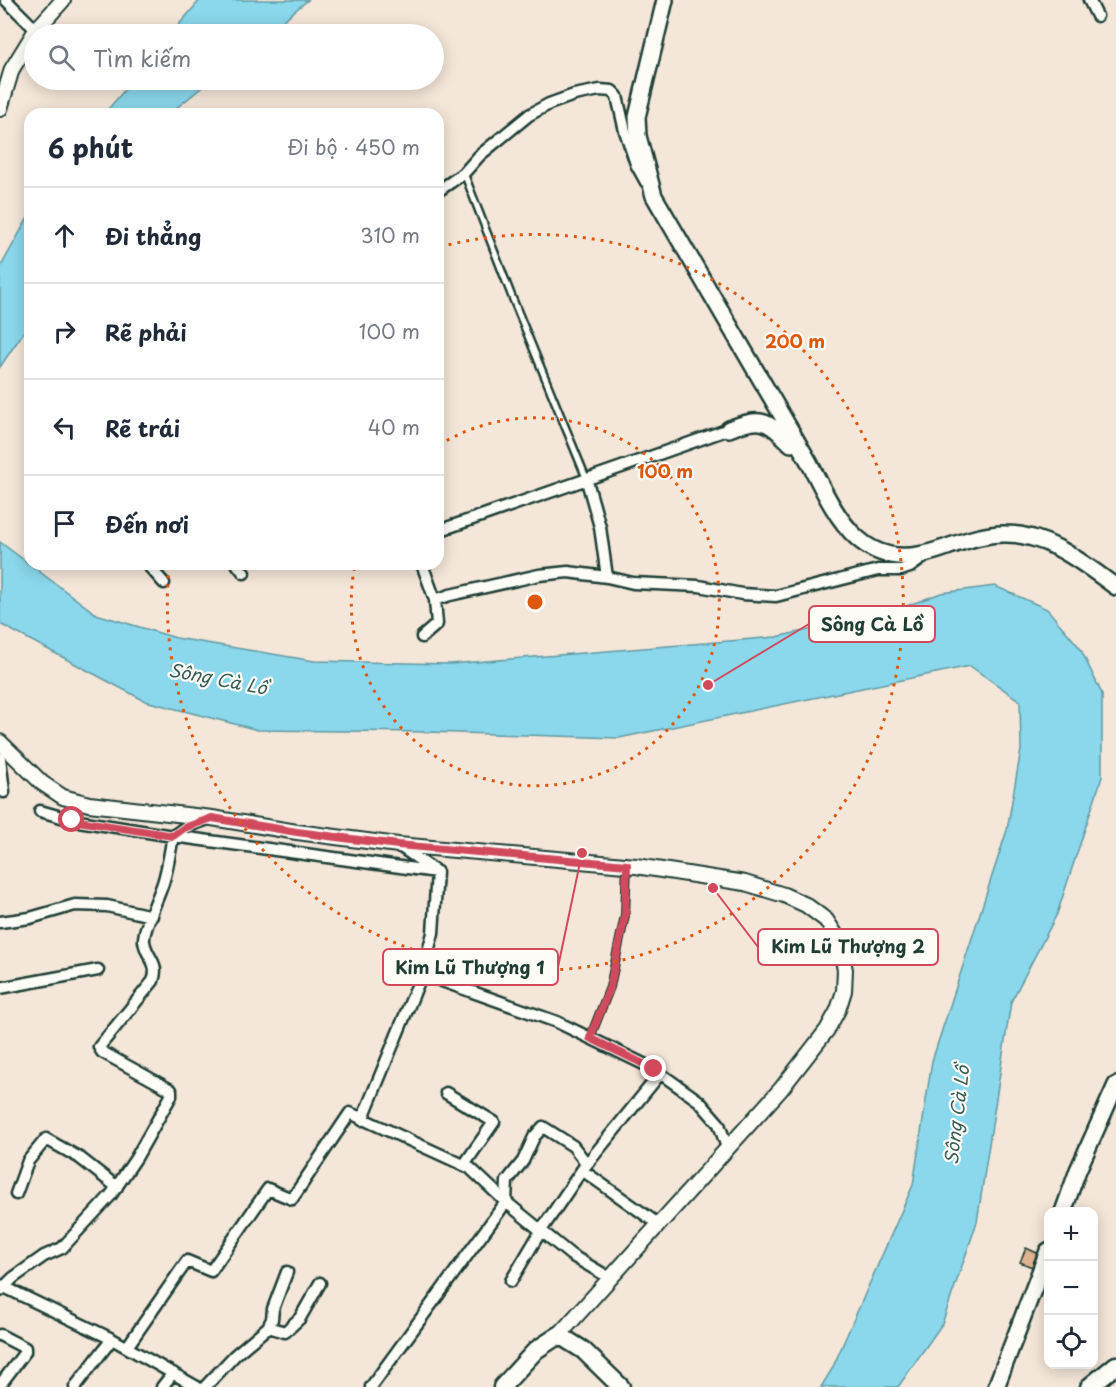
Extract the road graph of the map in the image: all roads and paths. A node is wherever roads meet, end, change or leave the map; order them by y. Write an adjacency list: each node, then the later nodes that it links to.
1 (6, 0): 6 (street)
2 (63, 0): 7 (street)
3 (664, 0): 12 (main road)
4 (1089, 0): 5 (street)
5 (1097, 16)
6 (30, 24)
7 (41, 24)
8 (24, 50): 9 (street)
9 (0, 109)
10 (464, 173): 11 (street); 12 (street); 15 (lane)
11 (444, 187)
12 (654, 196): 14 (main road)
13 (729, 429): 14 (main road); 15 (street)
14 (809, 462): 17 (main road)
15 (587, 481): 16 (street); 22 (street)
16 (444, 529)
17 (932, 552): 22 (street); 24 (main road)
18 (152, 570): 23 (street)
19 (242, 570): 21 (street)
20 (424, 570): 25 (street)
21 (244, 573)
22 (607, 577): 25 (street)
23 (164, 583)
24 (1116, 588)
25 (435, 600): 26 (street)
26 (422, 637)
27 (0, 742): 31 (street)
28 (0, 758): 29 (street)
29 (4, 792)
30 (40, 811): 32 (street)
31 (212, 818): 32 (street); 33 (street)
32 (173, 836): 35 (street); 36 (street)
33 (398, 845): 34 (street); 35 (street)
34 (627, 865): 41 (lane); 46 (street)
35 (436, 872): 39 (street)
36 (152, 916): 37 (street); 49 (street)
37 (0, 922)
38 (98, 970): 40 (street)
39 (422, 974): 41 (street); 45 (street)
40 (0, 988)
41 (590, 1038): 42 (street)
42 (660, 1074): 46 (street); 48 (street)
43 (1116, 1085): 52 (main road)
44 (446, 1093): 47 (street)
45 (362, 1120): 47 (street); 65 (street)
46 (727, 1148): 53 (street)
47 (464, 1165): 51 (street)
48 (584, 1167): 51 (street); 53 (street); 54 (street)
49 (117, 1187): 50 (street); 60 (street)
50 (16, 1194)
51 (506, 1202): 54 (street); 73 (street)
52 (1065, 1207)
53 (658, 1224): 57 (street)
54 (542, 1229): 57 (street); 58 (street)
55 (1044, 1261): 76 (main road)
56 (287, 1272): 61 (street)
57 (610, 1278): 63 (street)
58 (511, 1281)
59 (320, 1283): 61 (street)
60 (1, 1288): 64 (street)
61 (268, 1327): 72 (street)
62 (0, 1335): 68 (street)
63 (559, 1335): 74 (main road); 75 (main road)
64 (112, 1339): 65 (street); 69 (street)
65 (127, 1347): 67 (street)
66 (1116, 1365): 77 (main road)
67 (173, 1373): 70 (street); 71 (street)
68 (0, 1385)
69 (75, 1387)
70 (162, 1387)
71 (197, 1387)
72 (205, 1387)
73 (371, 1387)
74 (502, 1387)
75 (621, 1387)
76 (996, 1387)
77 (1089, 1387)

